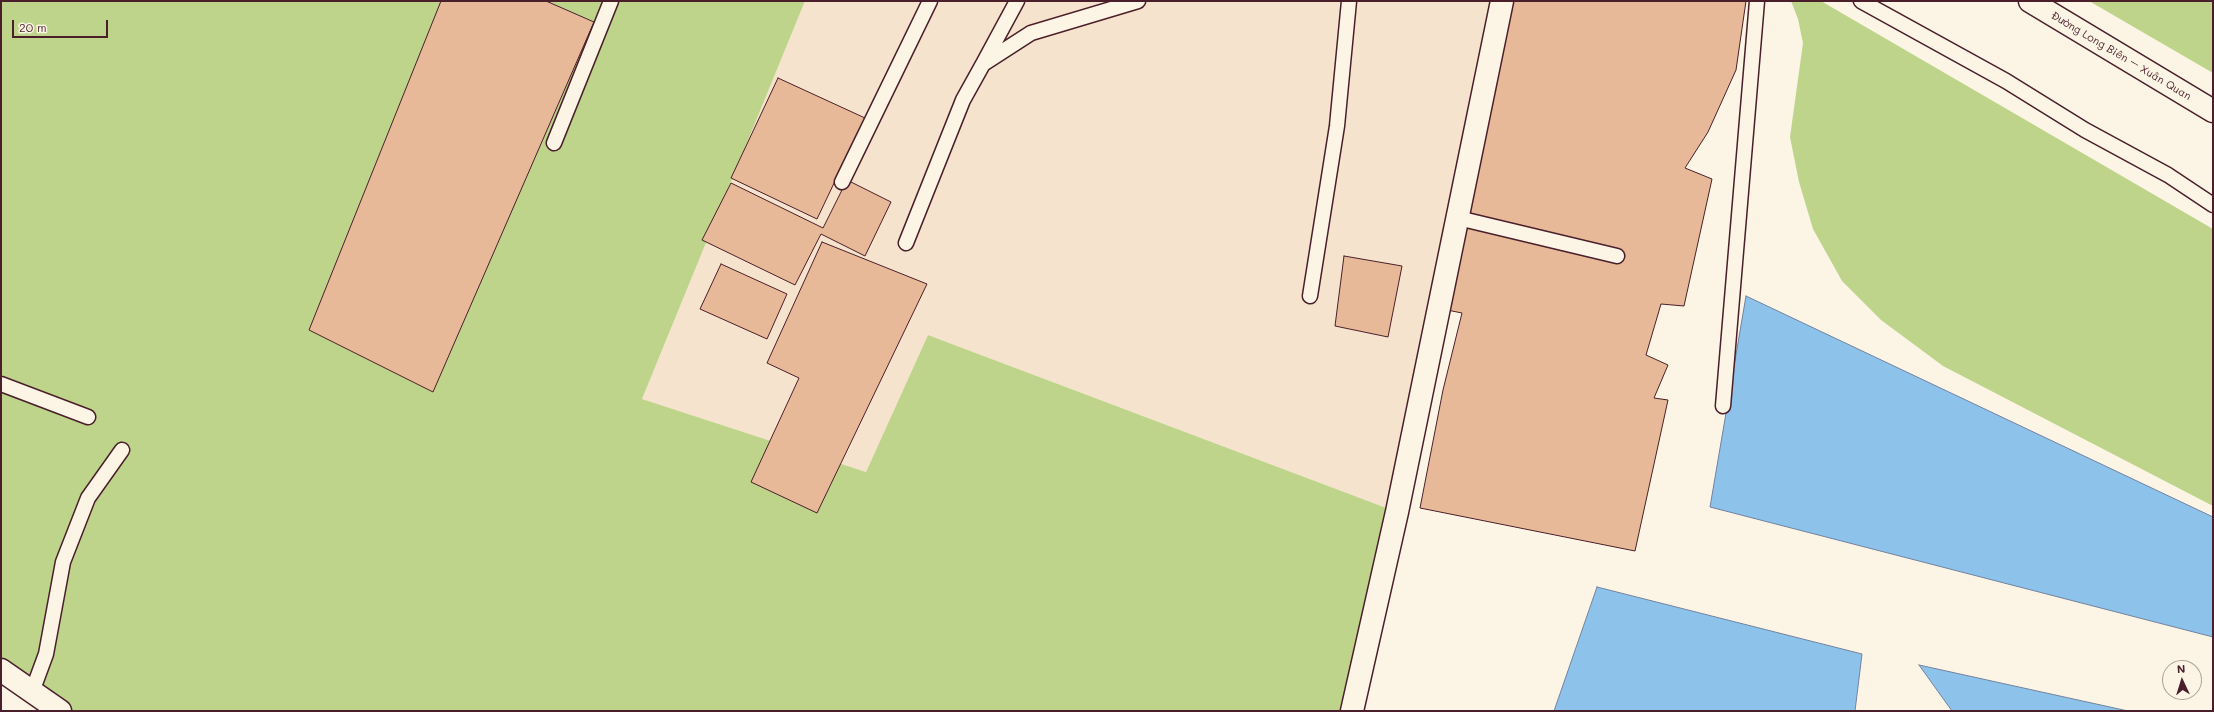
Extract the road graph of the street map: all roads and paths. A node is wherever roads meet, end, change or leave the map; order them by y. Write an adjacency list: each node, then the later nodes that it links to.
1 (611, 1): 12 (lane)
2 (930, 1): 13 (lane)
3 (1016, 1): 10 (lane)
4 (1138, 1): 10 (lane)
5 (1349, 1): 18 (lane)
6 (1502, 1): 15 (street)
7 (1757, 1): 20 (lane)
8 (1861, 1): 14 (lane)
9 (2030, 1): 11 (street, Đường Long Biên – Xuân Quan)
10 (983, 64): 16 (lane)
11 (2213, 111)
12 (554, 143)
13 (842, 182)
14 (2213, 205)
15 (1458, 218): 17 (lane); 26 (street)
16 (906, 243)
17 (1617, 256)
18 (1310, 296)
19 (1, 384): 21 (lane)
20 (1723, 406)
21 (88, 417)
22 (122, 450): 24 (lane)
23 (1, 670): 24 (street)
24 (32, 692): 25 (street)
25 (60, 711)
26 (1352, 711)

